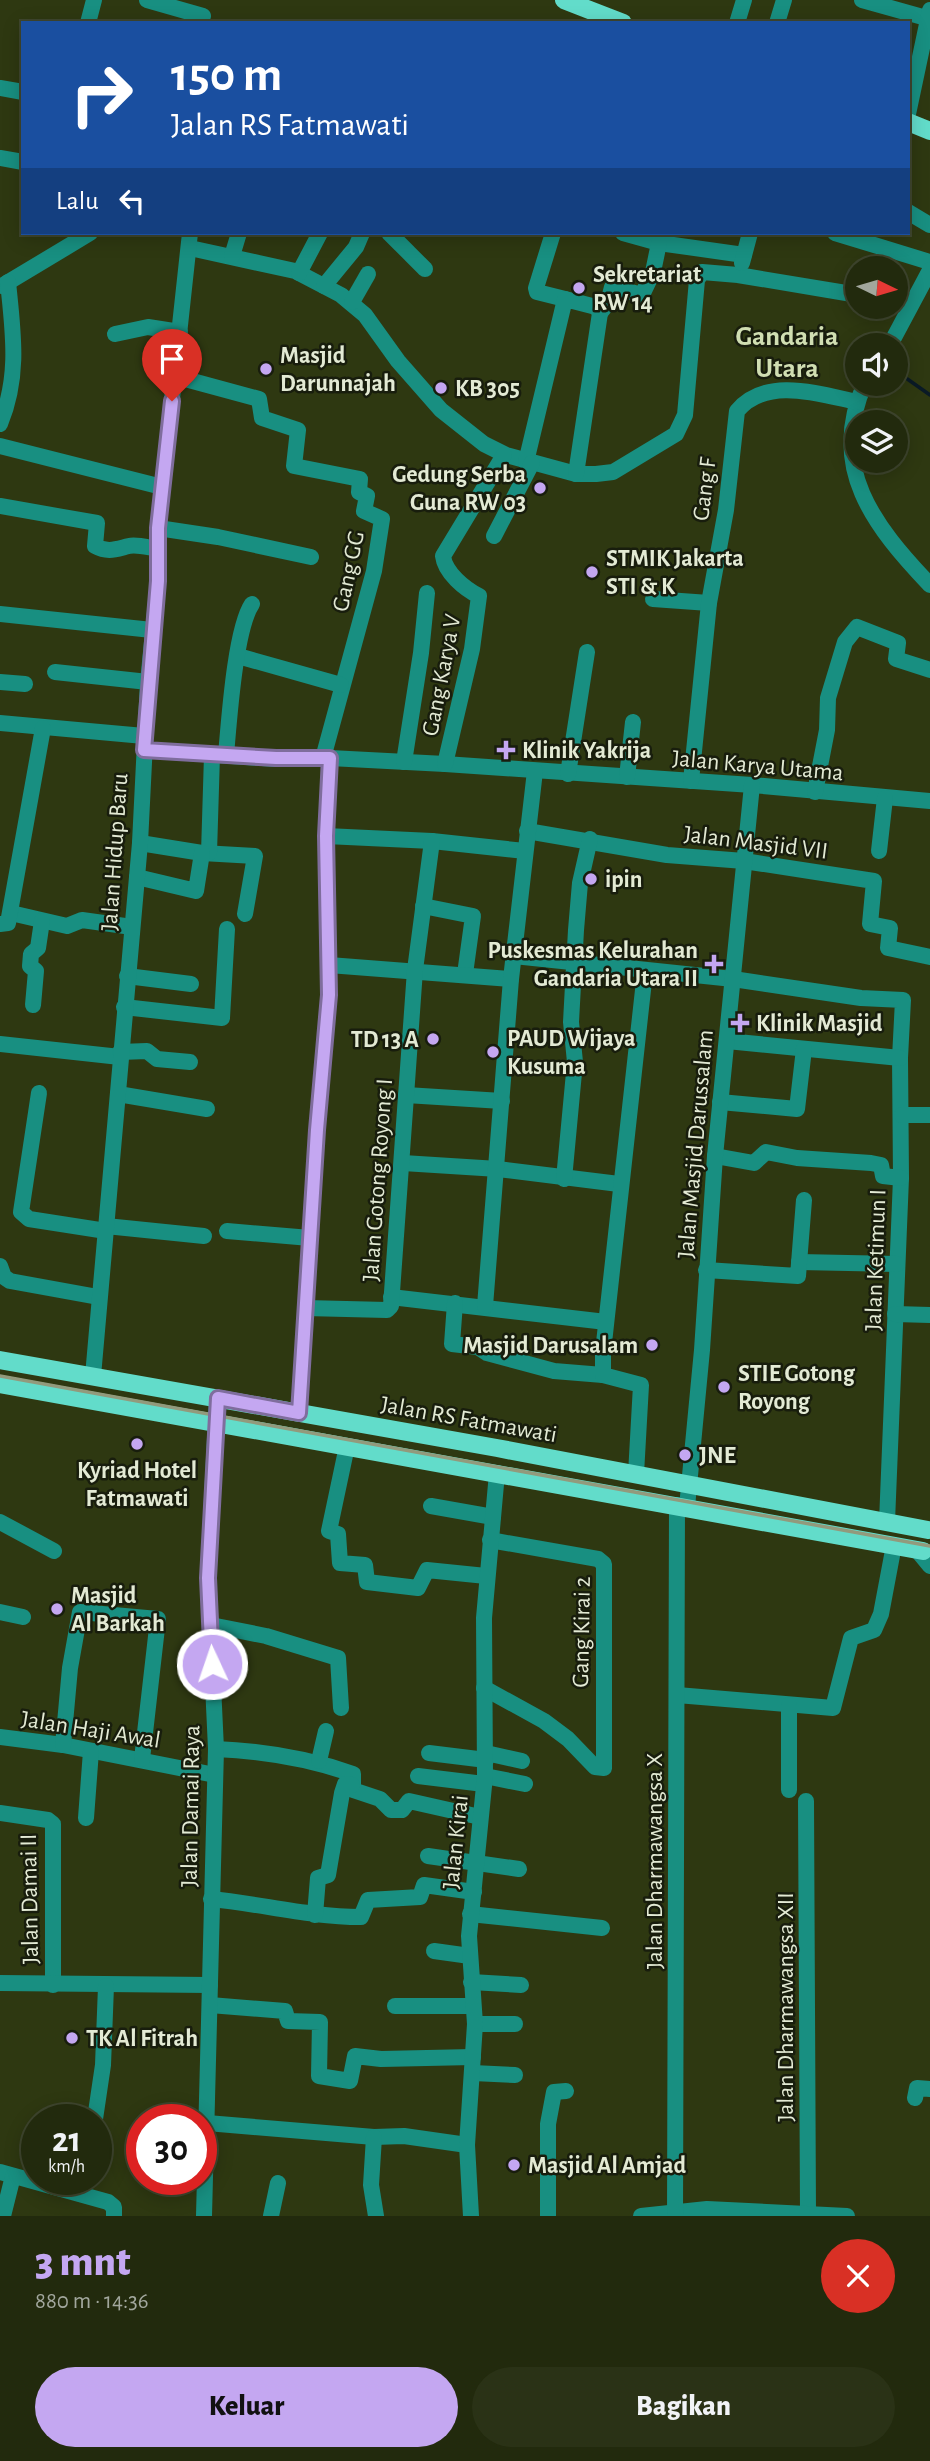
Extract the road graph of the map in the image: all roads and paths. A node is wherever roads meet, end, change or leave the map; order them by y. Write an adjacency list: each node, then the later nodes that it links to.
1 (94, 0): 11 (street)
2 (147, 0): 9 (street)
3 (209, 0): 9 (street)
4 (744, 0): 12 (street)
5 (783, 0): 13 (street)
6 (862, 0): 8 (street)
7 (576, 2): 10 (main road)
8 (929, 15): 16 (street)
9 (201, 19)
10 (602, 19)
11 (89, 21)
12 (738, 21)
13 (778, 21)
14 (0, 88): 15 (street)
15 (21, 92)
16 (910, 106)
17 (910, 123): 18 (main road)
18 (930, 131)
19 (0, 158): 20 (street)
20 (21, 162)
21 (910, 213): 22 (street)
22 (930, 225)
23 (87, 235): 42 (street)
24 (238, 235): 35 (street)
25 (319, 235): 39 (street)
26 (361, 235): 43 (street)
27 (392, 235): 37 (street)
28 (552, 235): 45 (street)
29 (630, 235): 33 (street)
30 (749, 235): 34 (street)
31 (842, 235): 36 (street)
32 (190, 240): 35 (street); 50 (street, Jalan Hidup Baru)
33 (659, 243): 34 (street); 49 (street)
34 (744, 255): 41 (street)
35 (232, 256): 39 (street)
36 (930, 262)
37 (425, 269)
38 (930, 270): 48 (street)
39 (299, 273): 43 (street)
40 (368, 274): 47 (street)
41 (738, 275): 44 (street); 60 (street)
42 (4, 285): 56 (street)
43 (324, 286): 47 (street)
44 (845, 293)
45 (565, 299): 49 (street); 59 (street)
46 (908, 301): 48 (street)
47 (352, 302): 58 (street)
48 (913, 302): 51 (street)
49 (600, 313): 60 (street)
50 (180, 332): 52 (street); 53 (street, Jalan Hidup Baru)
51 (896, 333)
52 (115, 334)
53 (174, 376): 61 (street, Jalan Hidup Baru); 81 (street, Gang GG)
54 (860, 396): 55 (street)
55 (857, 402): 67 (street); 70 (street, Gang F)
56 (0, 424)
57 (0, 446): 61 (street)
58 (504, 455): 59 (street); 89 (street, Gang Karya V)
59 (529, 463): 60 (street); 64 (street)
60 (576, 474)
61 (162, 487): 63 (street, Jalan Hidup Baru)
62 (0, 506): 65 (street)
63 (158, 528): 65 (street, Jalan Hidup Baru); 66 (street)
64 (494, 536)
65 (159, 549): 73 (street, Jalan Hidup Baru)
66 (311, 557)
67 (930, 585)
68 (427, 593): 88 (street)
69 (653, 600): 70 (street)
70 (709, 603): 93 (street, Gang F)
71 (252, 604): 75 (street)
72 (0, 614): 73 (street)
73 (152, 630): 79 (street, Jalan Hidup Baru)
74 (587, 652): 91 (street)
75 (238, 656): 81 (street); 86 (street)
76 (930, 670): 95 (street)
77 (55, 672): 79 (street)
78 (0, 682): 80 (street)
79 (148, 682): 85 (street, Jalan Hidup Baru)
80 (25, 684)
81 (341, 685): 87 (street)
82 (633, 722): 92 (street)
83 (0, 723): 84 (street, Jalan Karya Utama)
84 (43, 728): 85 (street, Jalan Karya Utama); 110 (street)
85 (144, 743): 86 (street, Jalan Karya Utama); 102 (street, Jalan Hidup Baru)
86 (219, 755): 87 (street, Jalan Karya Utama); 105 (street)
87 (327, 758): 88 (street, Jalan Karya Utama); 99 (street)
88 (404, 762): 89 (street, Jalan Karya Utama)
89 (445, 764): 90 (street, Jalan Karya Utama)
90 (535, 771): 91 (street, Jalan Karya Utama); 98 (street)
91 (568, 774): 92 (street, Jalan Karya Utama)
92 (626, 777): 93 (street, Jalan Karya Utama)
93 (691, 781): 94 (street, Jalan Karya Utama)
94 (752, 785): 95 (street, Jalan Karya Utama); 106 (street, Jalan Masjid Darussalam)
95 (815, 792): 96 (street, Jalan Karya Utama)
96 (885, 798): 97 (street, Jalan Karya Utama); 104 (street)
97 (930, 801)
98 (527, 831): 100 (street, Jalan Masjid VII); 103 (street)
99 (326, 836): 101 (street); 117 (street)
100 (590, 839): 106 (street, Jalan Masjid VII); 116 (street)
101 (432, 841): 103 (street); 108 (street, Jalan Gotong Royong I)
102 (140, 843): 105 (street); 107 (street, Jalan Hidup Baru)
103 (525, 851): 114 (street)
104 (879, 851)
105 (206, 853): 107 (street); 109 (street)
106 (744, 861): 115 (street, Jalan Masjid VII); 123 (street, Jalan Masjid Darussalam)
107 (137, 877): 112 (street, Jalan Hidup Baru)
108 (423, 906): 118 (street, Jalan Gotong Royong I); 120 (street)
109 (245, 914)
110 (5, 918): 111 (street)
111 (42, 920): 112 (street); 125 (street)
112 (132, 927): 121 (street, Jalan Hidup Baru)
113 (227, 929): 126 (street)
114 (514, 956): 116 (street); 122 (street)
115 (930, 957)
116 (574, 963): 119 (street); 145 (street)
117 (330, 965): 118 (street); 151 (street)
118 (415, 970): 120 (street); 135 (street, Jalan Gotong Royong I)
119 (645, 972): 123 (street); 146 (street)
120 (465, 974): 122 (street)
121 (127, 976): 124 (street); 126 (street, Jalan Hidup Baru)
122 (511, 979): 136 (street)
123 (733, 979): 127 (street, Jalan Masjid Darussalam); 131 (street, Jalan Ketimun I)
124 (191, 984)
125 (33, 1005)
126 (124, 1007): 130 (street, Jalan Hidup Baru)
127 (727, 1041): 129 (street); 137 (street, Jalan Masjid Darussalam)
128 (0, 1044): 130 (street)
129 (804, 1049): 131 (street); 137 (street)
130 (120, 1054): 132 (street); 134 (street, Jalan Hidup Baru)
131 (900, 1058): 139 (street, Jalan Ketimun I)
132 (190, 1062)
133 (39, 1093): 148 (street)
134 (118, 1094): 138 (street); 148 (street, Jalan Hidup Baru)
135 (407, 1095): 136 (street); 142 (street, Jalan Gotong Royong I)
136 (502, 1101): 143 (street)
137 (720, 1102): 141 (street, Jalan Masjid Darussalam)
138 (207, 1109)
139 (902, 1115): 140 (street); 144 (street, Jalan Ketimun I)
140 (930, 1115)
141 (715, 1156): 144 (street); 155 (street, Jalan Masjid Darussalam)
142 (403, 1163): 143 (street); 157 (street, Jalan Gotong Royong I)
143 (498, 1169): 145 (street); 159 (street)
144 (901, 1178): 153 (street, Jalan Ketimun I)
145 (564, 1179): 146 (street)
146 (620, 1184): 163 (street)
147 (804, 1200): 152 (street)
148 (106, 1225): 150 (street); 156 (street, Jalan Hidup Baru)
149 (227, 1231): 151 (street)
150 (204, 1232)
151 (310, 1238): 160 (street)
152 (799, 1262): 153 (street); 155 (street)
153 (897, 1264): 161 (street, Jalan Ketimun I)
154 (0, 1266): 156 (street)
155 (706, 1270): 174 (street, Jalan Masjid Darussalam)
156 (98, 1297): 166 (street, Jalan Hidup Baru)
157 (391, 1297): 158 (street); 160 (street, Jalan Gotong Royong I)
158 (455, 1303): 159 (street); 165 (street)
159 (485, 1306): 163 (street)
160 (305, 1308): 169 (street)
161 (895, 1314): 162 (street); 179 (street, Jalan Ketimun I)
162 (930, 1315)
163 (606, 1322): 165 (street)
164 (0, 1360): 166 (main road, Jalan RS Fatmawati)
165 (603, 1375): 173 (street)
166 (93, 1376): 168 (main road, Jalan RS Fatmawati)
167 (1, 1387): 170 (main road, Jalan RS Fatmawati)
168 (218, 1398): 169 (main road, Jalan RS Fatmawati); 170 (street, Jalan Damai Raya)
169 (299, 1413): 173 (main road, Jalan RS Fatmawati)
170 (216, 1422): 171 (main road, Jalan RS Fatmawati); 188 (street, Jalan Damai Raya)
171 (348, 1446): 172 (main road, Jalan RS Fatmawati); 185 (street)
172 (497, 1473): 176 (main road, Jalan RS Fatmawati); 177 (street, Jalan Kirai)
173 (636, 1474): 174 (main road, Jalan RS Fatmawati)
174 (690, 1484): 176 (street, Jalan Masjid Darussalam); 179 (main road, Jalan RS Fatmawati)
175 (431, 1506): 177 (street)
176 (682, 1506): 182 (main road, Jalan RS Fatmawati); 190 (street, Jalan Dharmawangsa X)
177 (493, 1517): 181 (street, Jalan Kirai)
178 (0, 1522): 183 (street)
179 (887, 1522): 180 (main road, Jalan RS Fatmawati)
180 (928, 1530)
181 (490, 1540): 185 (street, Jalan Kirai); 189 (street, Gang Kirai 2)
182 (894, 1545): 184 (main road, Jalan RS Fatmawati); 191 (street)
183 (54, 1550)
184 (923, 1555)
185 (486, 1576): 189 (street, Jalan Kirai)
186 (0, 1612): 187 (street)
187 (23, 1617)
188 (211, 1625): 192 (street); 196 (street, Jalan Damai Raya)
189 (484, 1688): 202 (street, Jalan Kirai)
190 (677, 1695): 191 (street); 248 (street, Jalan Dharmawangsa X)
191 (789, 1705): 207 (street)
192 (341, 1708)
193 (326, 1731): 200 (street)
194 (0, 1737): 195 (street, Jalan Haji Awal)
195 (62, 1745): 197 (street, Jalan Haji Awal); 199 (street)
196 (216, 1749): 200 (street); 203 (street, Jalan Damai Raya)
197 (92, 1751): 199 (street, Jalan Haji Awal); 211 (street)
198 (429, 1753): 202 (street)
199 (142, 1759): 203 (street, Jalan Haji Awal)
200 (318, 1761): 205 (street)
201 (522, 1761): 202 (street)
202 (485, 1768): 204 (street); 206 (street); 210 (street, Jalan Kirai)
203 (215, 1775): 216 (street, Jalan Damai Raya)
204 (418, 1776)
205 (353, 1779): 210 (street); 218 (street)
206 (525, 1784)
207 (789, 1790)
208 (807, 1801): 247 (street, Jalan Dharmawangsa XII)
209 (0, 1813): 224 (street, Jalan Damai II)
210 (480, 1817): 213 (street, Jalan Kirai)
211 (86, 1818)
212 (428, 1856): 213 (street)
213 (477, 1862): 214 (street); 215 (street, Jalan Kirai)
214 (519, 1869)
215 (474, 1892): 217 (street, Jalan Kirai); 218 (street)
216 (211, 1899): 218 (street); 225 (street, Jalan Damai Raya)
217 (470, 1914): 219 (street); 221 (street, Jalan Kirai)
218 (315, 1916)
219 (602, 1928)
220 (434, 1951): 221 (street)
221 (470, 1956): 222 (street, Jalan Kirai)
222 (471, 1982): 226 (street); 230 (street, Jalan Kirai)
223 (0, 1983): 224 (street, Jalan Damai II)
224 (53, 1985): 227 (street, Jalan Damai II)
225 (210, 1985): 227 (street, Jalan Damai II); 228 (street, Jalan Damai Raya)
226 (520, 1985)
227 (106, 1986): 238 (street)
228 (210, 2005): 233 (street); 239 (street, Jalan Damai Raya)
229 (396, 2006): 230 (street)
230 (472, 2006): 231 (street, Jalan Kirai)
231 (475, 2024): 232 (street); 233 (street, Jalan Kirai)
232 (516, 2024)
233 (473, 2065): 234 (street); 242 (street, Jalan Kirai)
234 (515, 2076)
235 (930, 2089): 237 (street)
236 (566, 2091): 255 (street)
237 (915, 2098)
238 (97, 2104)
239 (207, 2104)
240 (217, 2124): 241 (street)
241 (374, 2137): 242 (street); 253 (street)
242 (467, 2145): 254 (street, Jalan Kirai)
243 (6, 2174): 246 (street); 249 (street)
244 (278, 2183): 252 (street)
245 (205, 2195): 251 (street, Jalan Damai Raya)
246 (82, 2196): 250 (street)
247 (807, 2213): 248 (street); 257 (street)
248 (677, 2215): 256 (street)
249 (3, 2216)
250 (114, 2216)
251 (204, 2216)
252 (271, 2216)
253 (376, 2216)
254 (471, 2216)
255 (548, 2216)
256 (641, 2216)
257 (846, 2216)

